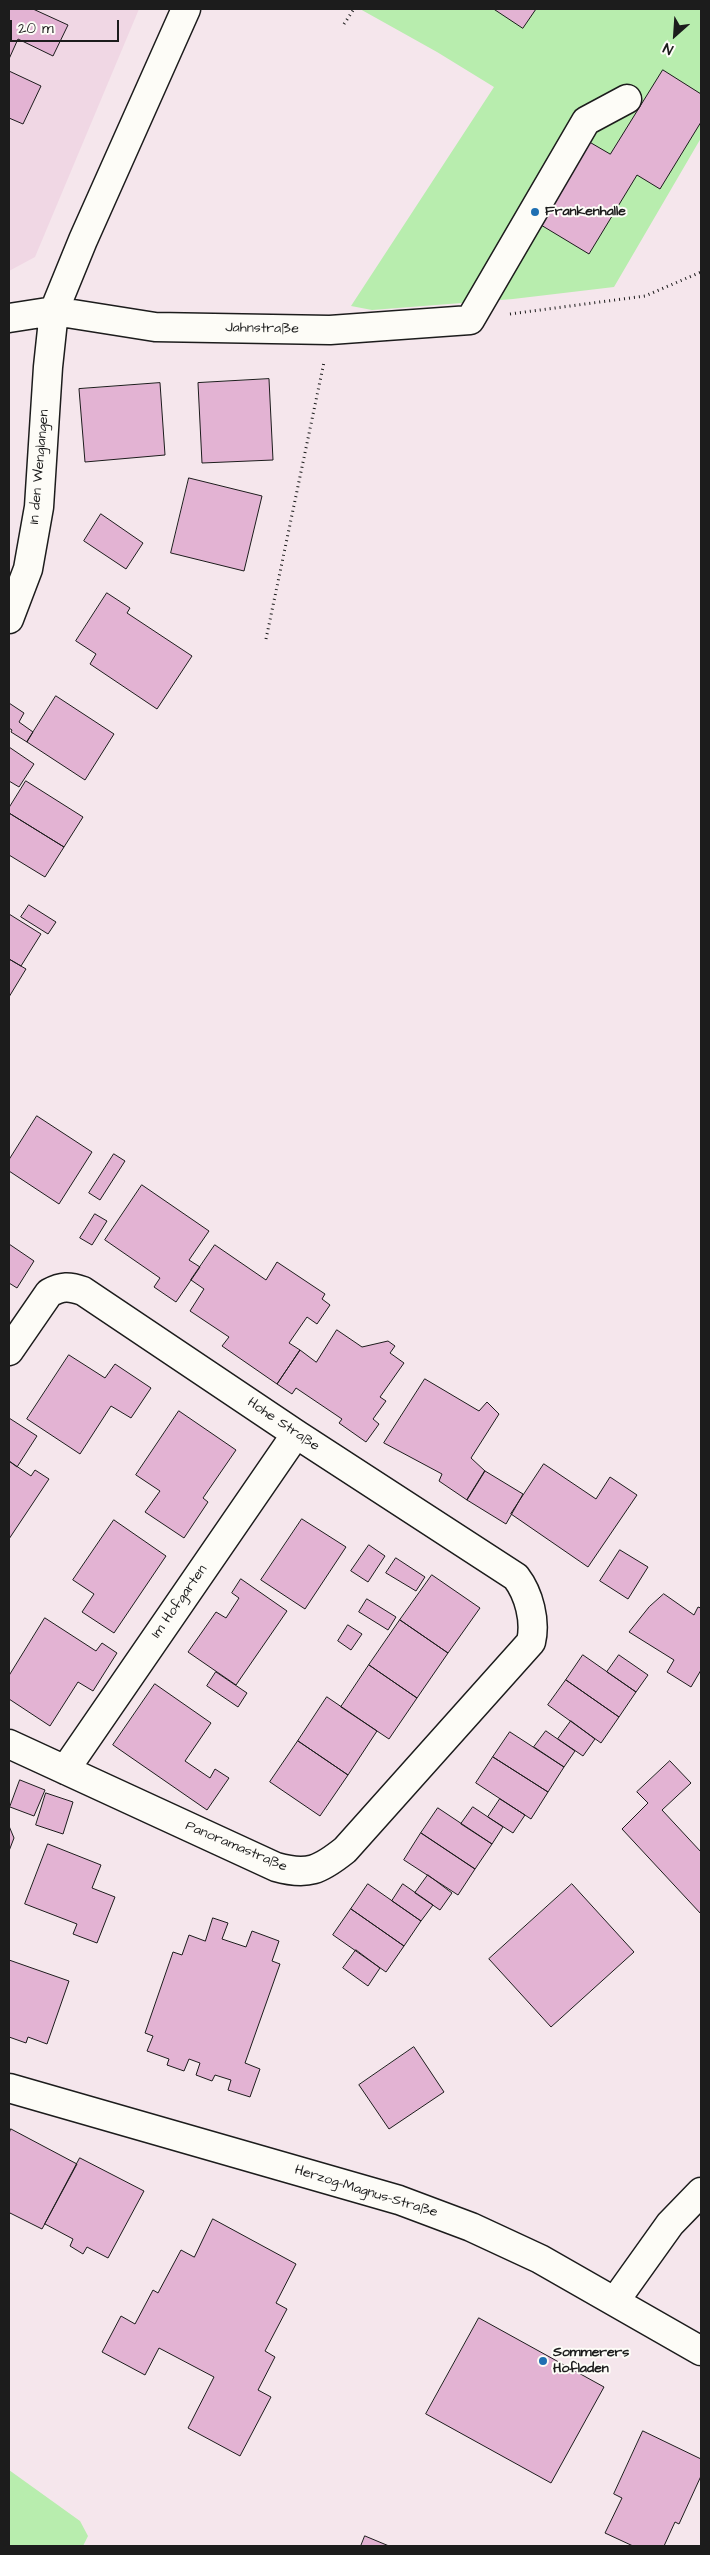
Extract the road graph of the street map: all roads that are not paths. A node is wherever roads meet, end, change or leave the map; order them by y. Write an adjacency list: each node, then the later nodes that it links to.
1 (186, 9): 3 (street)
2 (627, 99): 3 (street, Jahnstraße)
3 (54, 311): 4 (street, Jahnstraße); 5 (street, In den Wenglangen)
4 (9, 318)
5 (9, 619)
6 (9, 1352): 7 (street, Hohe Straße)
7 (296, 1434): 8 (street, Hohe Straße); 10 (street, Im Hofgarten)
8 (531, 1642): 10 (street, Panoramastraße)
9 (9, 1744): 10 (street, Panoramastraße)
10 (65, 1770)
11 (10, 2092): 13 (street, Herzog-Magnus-Straße)
12 (701, 2192): 13 (street)
13 (615, 2301): 14 (street, Herzog-Magnus-Straße)
14 (701, 2351)

